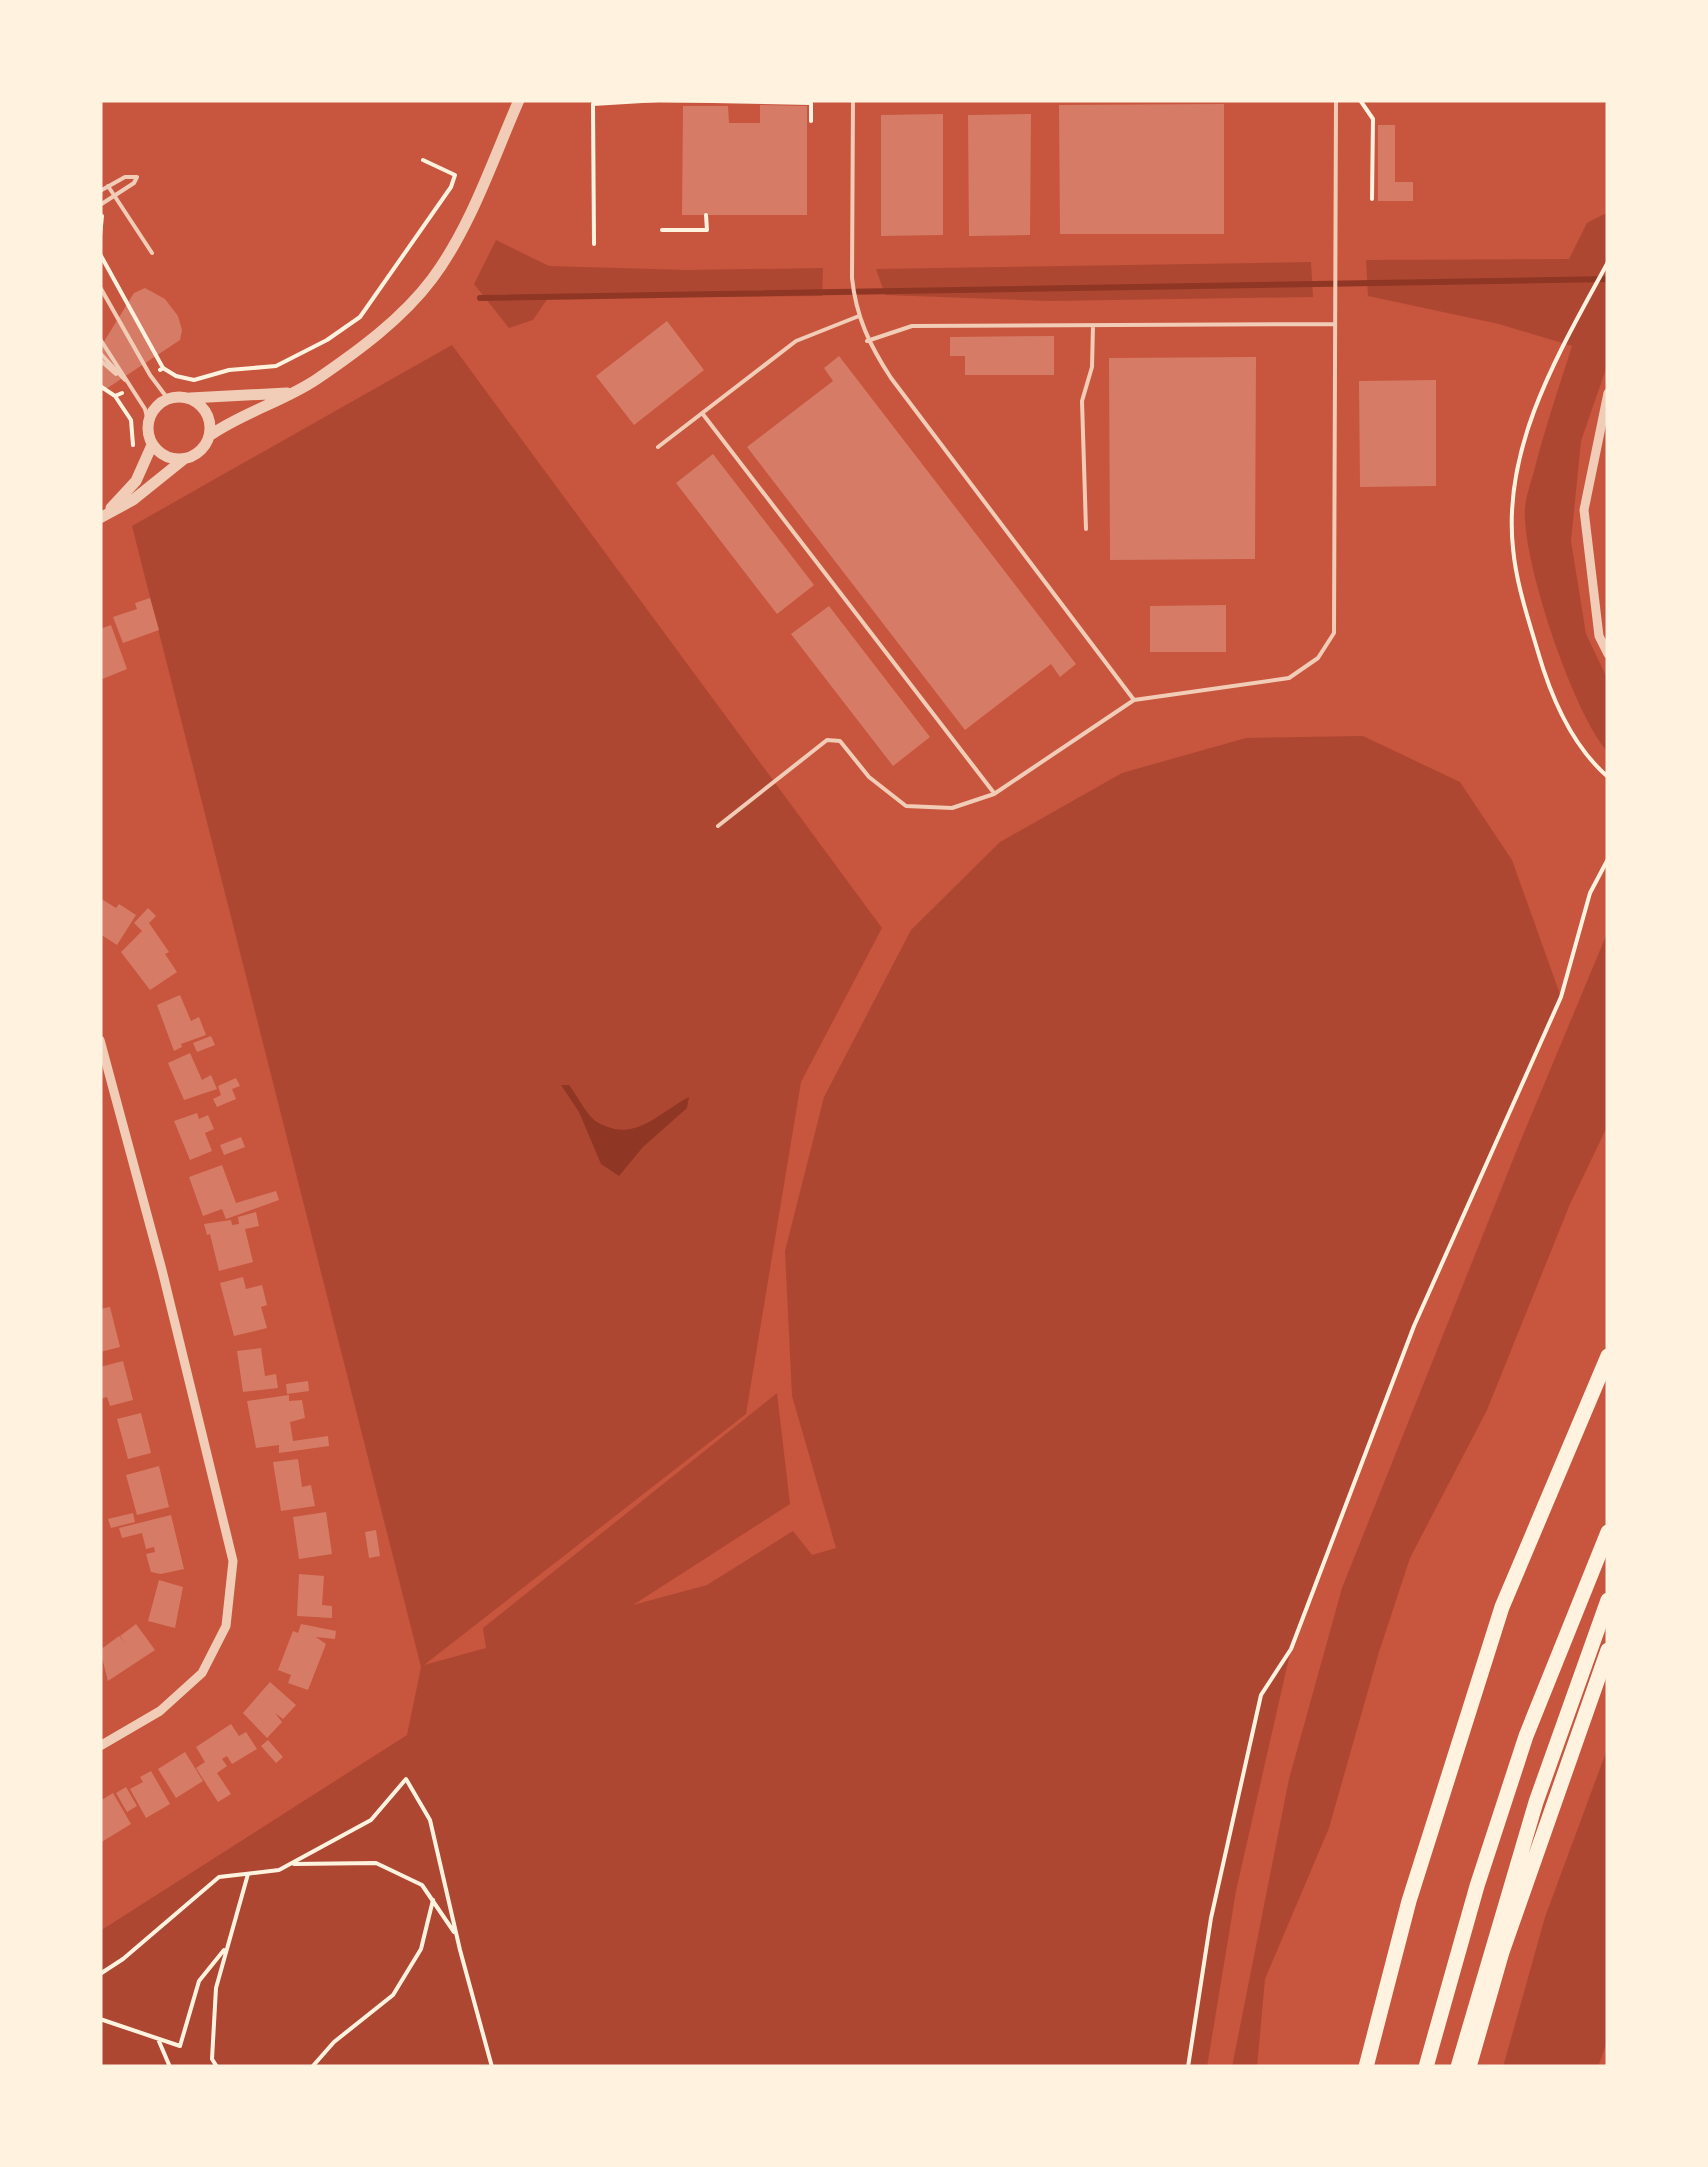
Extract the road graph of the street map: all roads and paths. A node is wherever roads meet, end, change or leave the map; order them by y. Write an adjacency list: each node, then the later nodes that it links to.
1 (519, 100): 33 (street)
2 (659, 100): 6 (path); 18 (path)
3 (853, 100): 23 (lane)
4 (1336, 100): 24 (lane)
5 (1360, 100): 13 (path)
6 (811, 121)
7 (423, 160): 9 (path)
8 (108, 186): 10 (lane); 12 (lane); 12 (lane)
9 (451, 188): 11 (path); 29 (path)
10 (100, 191)
11 (463, 192)
12 (114, 196): 14 (lane); 19 (lane)
13 (1372, 199)
14 (100, 208): 17 (path)
15 (706, 215): 16 (path)
16 (662, 230)
17 (100, 236)
18 (594, 244)
19 (152, 253)
20 (100, 254): 29 (path)
21 (1607, 264): 49 (path)
22 (100, 288): 30 (lane)
23 (859, 316): 27 (lane); 38 (lane)
24 (1335, 324): 25 (lane); 48 (lane)
25 (1093, 326): 27 (lane); 46 (lane)
26 (100, 339): 32 (lane)
27 (867, 342): 48 (lane)
28 (100, 357): 32 (lane)
29 (163, 368): 30 (path)
30 (150, 375): 37 (lane)
31 (100, 386): 35 (path)
32 (132, 387): 35 (path); 39 (lane)
33 (294, 393): 36 (street); 40 (street)
34 (1608, 393): 47 (street)
35 (115, 396): 42 (path)
36 (186, 398): 37 (street); 40 (street)
37 (168, 399): 39 (street)
38 (702, 412): 43 (lane); 50 (lane)
39 (148, 421): 41 (street)
40 (209, 436): 44 (street)
41 (152, 445): 44 (street); 45 (street)
42 (133, 446)
43 (658, 447)
44 (184, 459): 45 (street)
45 (102, 517)
46 (1086, 529)
47 (1608, 654)
48 (1134, 700): 50 (lane)
49 (1608, 777)
50 (994, 794): 51 (lane)
51 (718, 826)
52 (1608, 858): 73 (path)
53 (100, 1040): 58 (street)
54 (1608, 1356): 74 (highway)
55 (1608, 1532): 75 (highway)
56 (1608, 1600): 76 (highway)
57 (1608, 1650): 77 (highway)
58 (123, 1732): 59 (street); 60 (street)
59 (100, 1735)
60 (100, 1746)
61 (289, 1864): 62 (path); 63 (path); 64 (path)
62 (248, 1874): 65 (path); 66 (path)
63 (433, 1900): 64 (path); 71 (path)
64 (457, 1936): 72 (path)
65 (227, 1947): 68 (path); 70 (path)
66 (100, 1974)
67 (100, 2019): 68 (path)
68 (158, 2038): 69 (path)
69 (170, 2067)
70 (217, 2067)
71 (312, 2067)
72 (492, 2067)
73 (1188, 2067)
74 (1366, 2067)
75 (1426, 2067)
76 (1458, 2067)
77 (1469, 2067)

